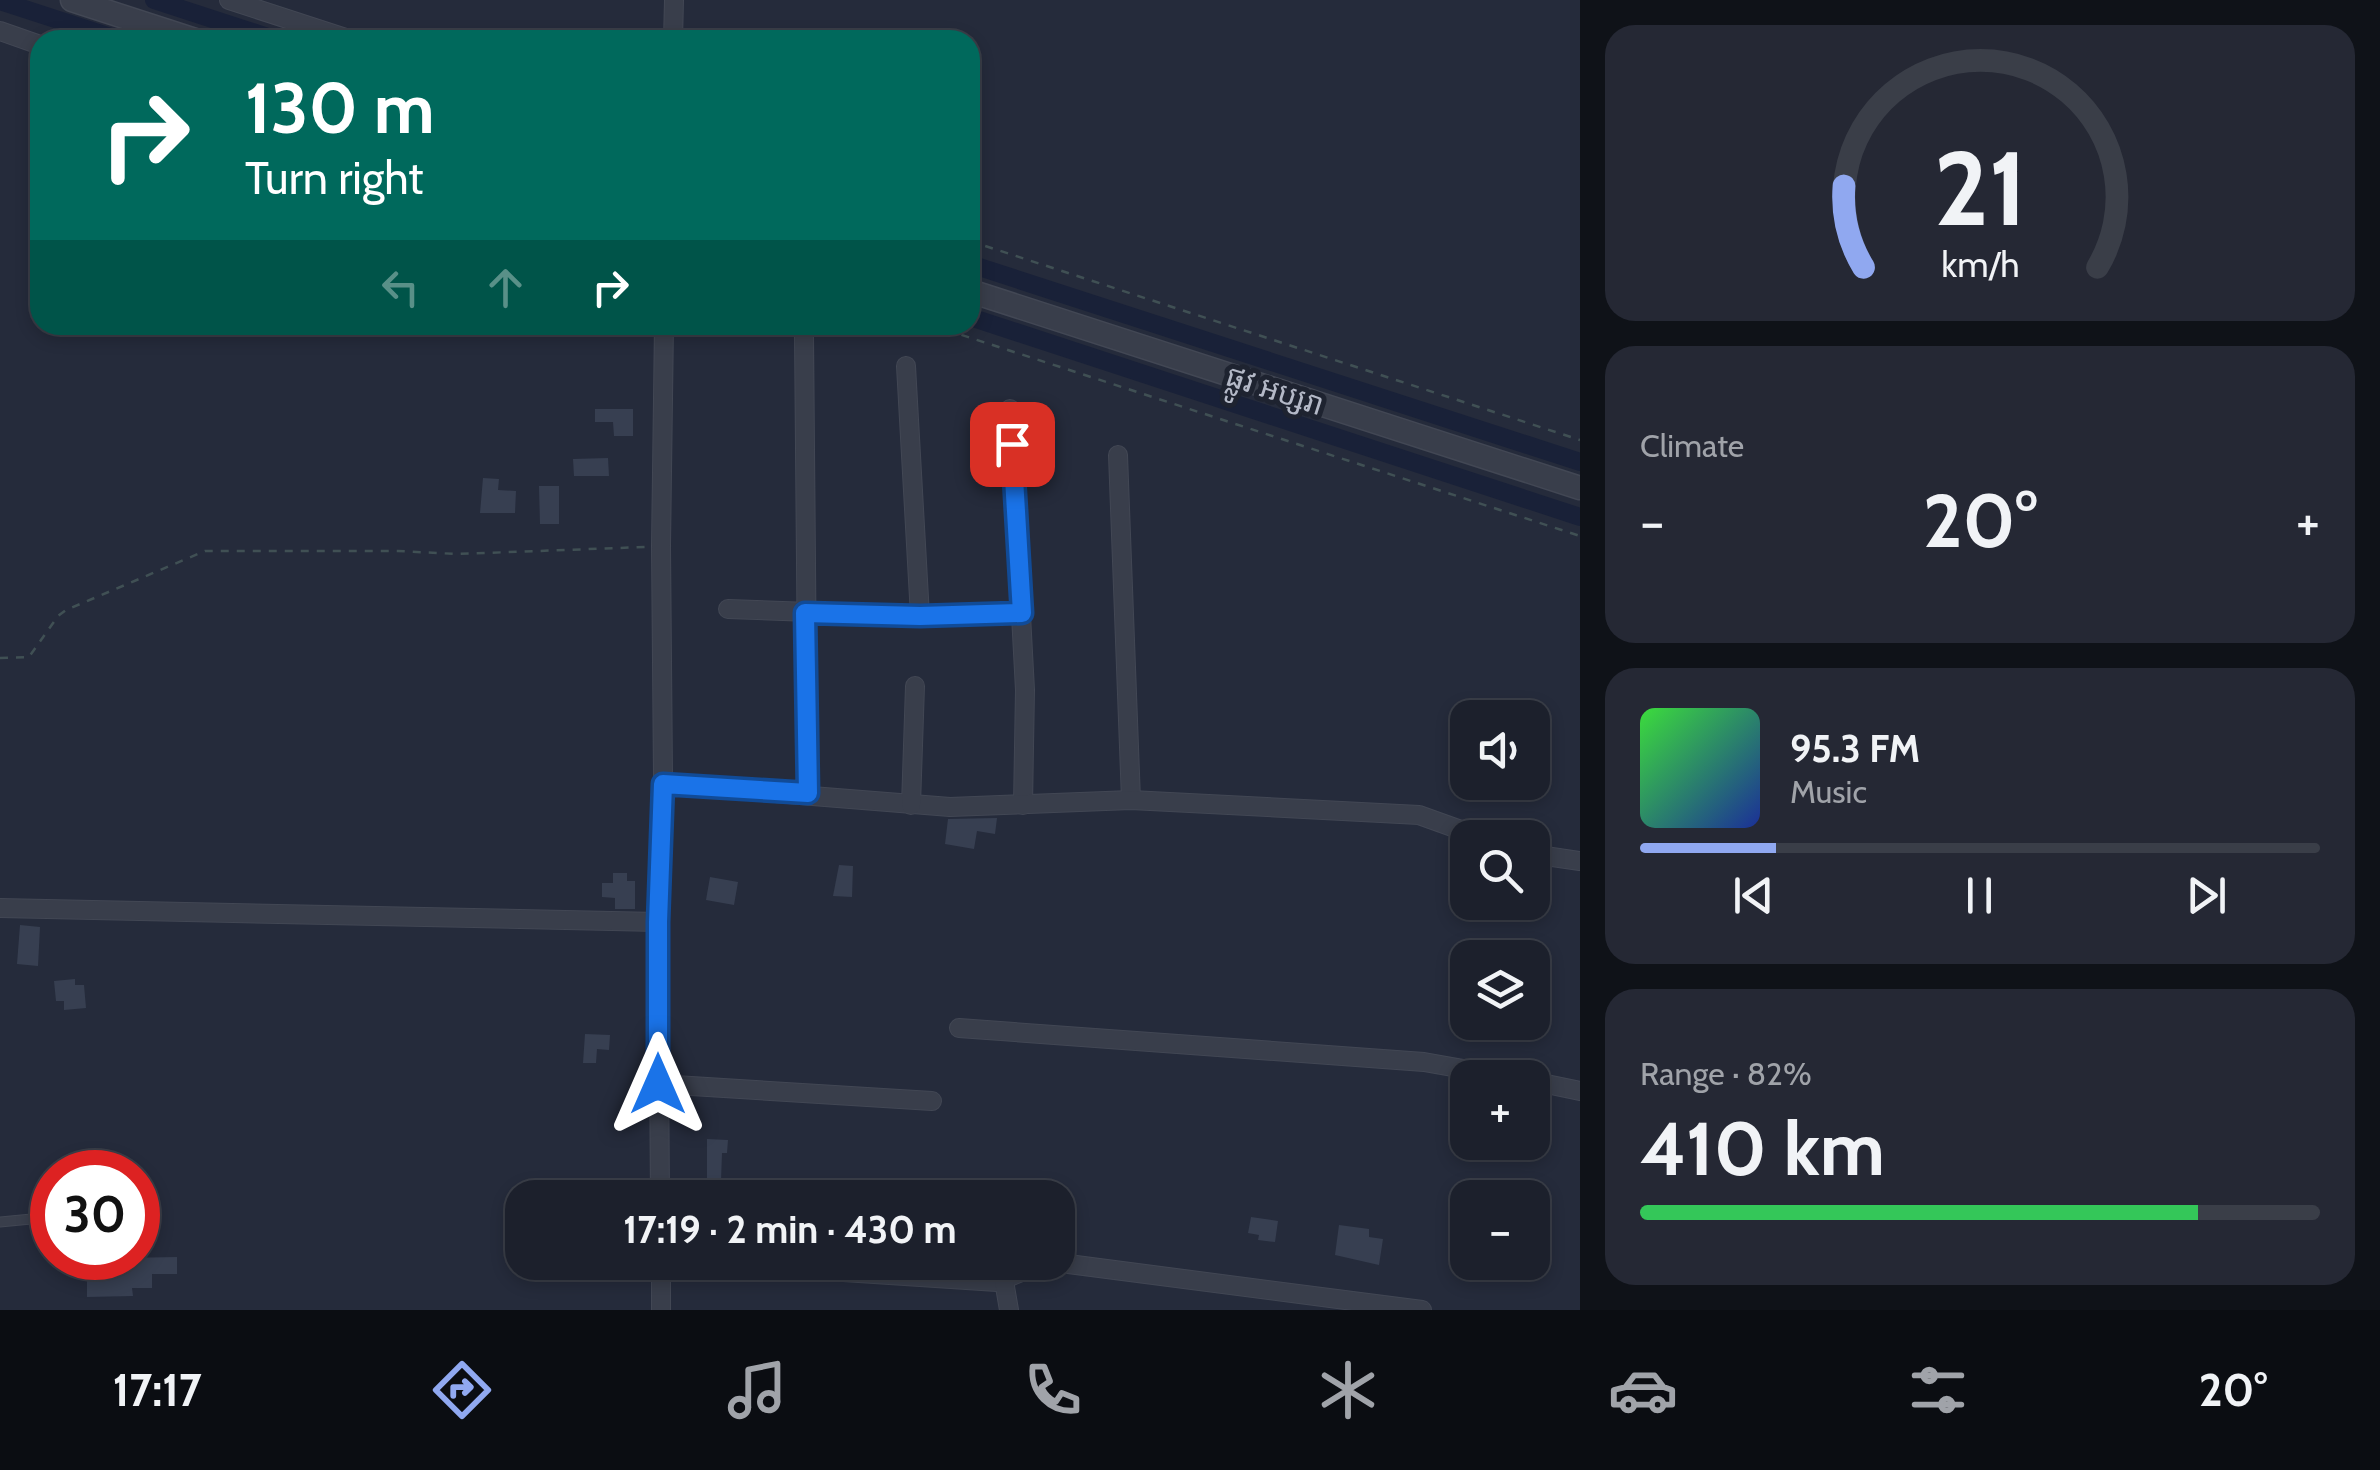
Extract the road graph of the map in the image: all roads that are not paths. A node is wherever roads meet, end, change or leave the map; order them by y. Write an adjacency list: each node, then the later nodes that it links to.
1 (74, 0): 4 (street)
2 (229, 0): 5 (street)
3 (674, 0): 6 (street)
4 (165, 30)
5 (321, 30)
6 (673, 30)
7 (0, 31): 8 (street)
8 (30, 42)
9 (980, 294): 15 (street, ផ្លូវ អប្សរា)
10 (664, 335): 21 (street)
11 (804, 335): 17 (street)
12 (906, 366): 19 (street)
13 (1010, 409): 18 (street)
14 (1118, 455): 23 (street)
15 (1580, 488)
16 (728, 609): 17 (street)
17 (805, 613): 19 (street); 22 (street)
18 (1022, 613): 19 (street); 25 (street)
19 (920, 616)
20 (915, 686): 24 (street)
21 (663, 784): 22 (street); 30 (street)
22 (808, 793): 24 (street)
23 (1132, 800): 25 (street); 26 (street)
24 (911, 805): 25 (street)
25 (1023, 805)
26 (1450, 826)
27 (1550, 857): 28 (street)
28 (1580, 861)
29 (0, 908): 30 (street)
30 (658, 922): 33 (street)
31 (959, 1028): 32 (street)
32 (1450, 1067)
33 (658, 1084): 36 (street); 37 (street)
34 (1550, 1085): 35 (street)
35 (1580, 1091)
36 (932, 1101)
37 (660, 1180)
38 (30, 1219): 39 (lane)
39 (0, 1222)
40 (1075, 1266): 44 (street)
41 (661, 1280): 45 (street)
42 (988, 1280): 43 (street)
43 (1004, 1281): 46 (street)
44 (1293, 1301): 47 (street)
45 (661, 1310)
46 (1009, 1310)
47 (1422, 1310)

